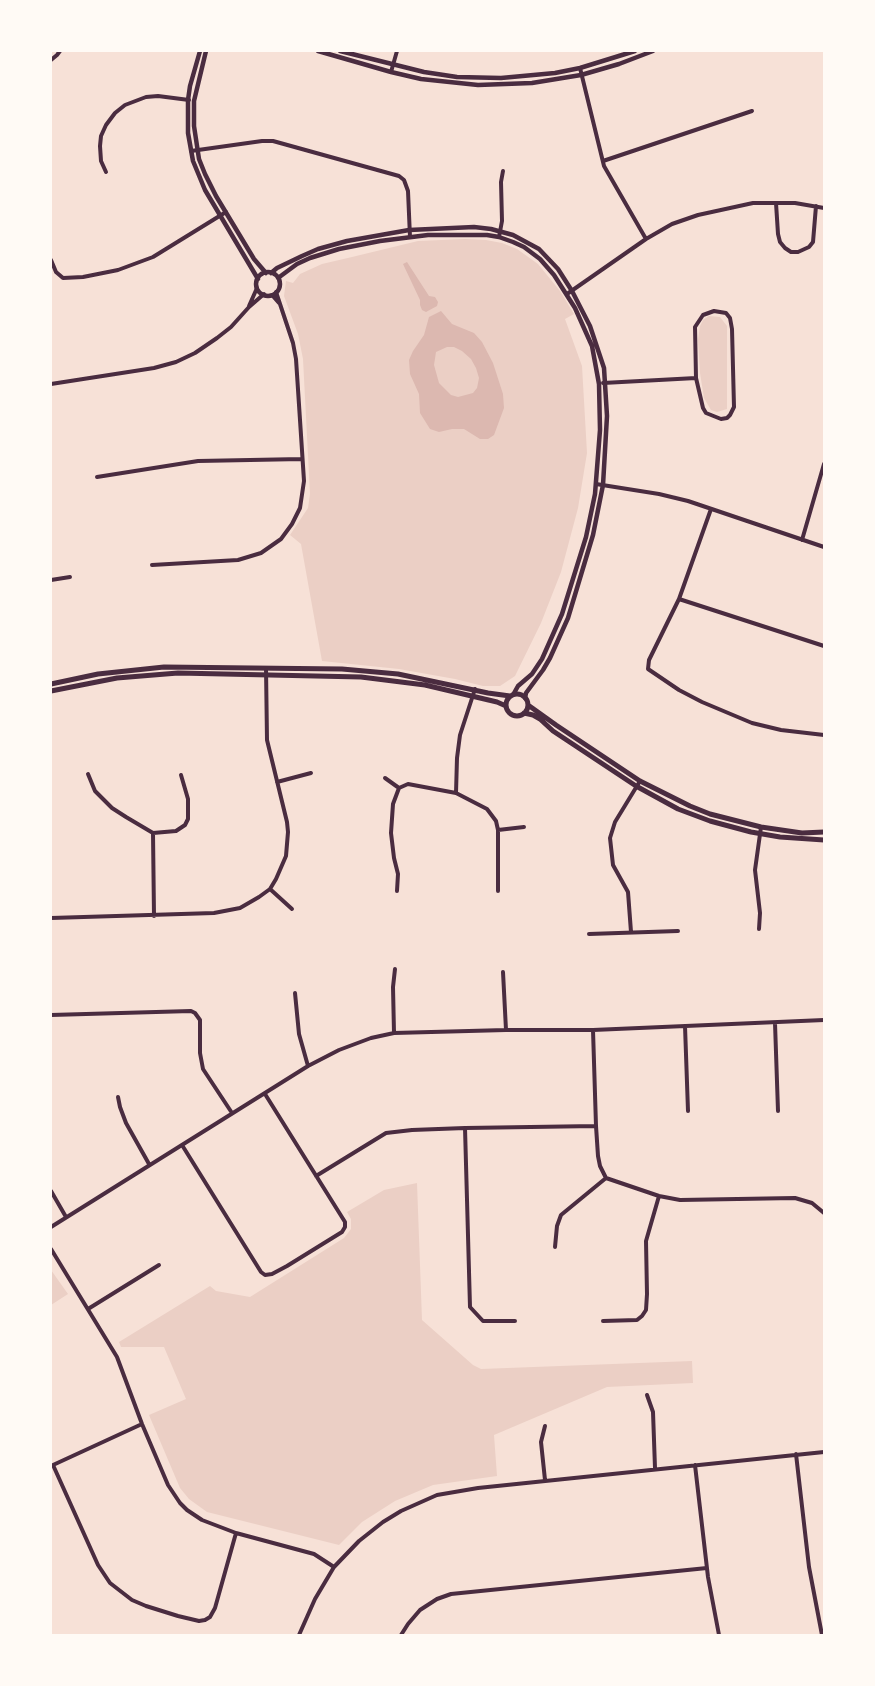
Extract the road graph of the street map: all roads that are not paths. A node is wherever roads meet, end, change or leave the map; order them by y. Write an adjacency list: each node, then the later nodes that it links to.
1 (60, 51): 9 (street)
2 (200, 51): 14 (street)
3 (206, 51): 14 (street)
4 (318, 51): 12 (street)
5 (340, 51): 10 (street)
6 (397, 51): 10 (street)
7 (635, 51): 11 (street)
8 (653, 51): 13 (street)
9 (51, 60)
10 (393, 65): 11 (street); 12 (street)
11 (580, 68): 13 (street)
12 (391, 72): 13 (street)
13 (581, 75): 18 (street)
14 (191, 101): 16 (street); 17 (street); 20 (street)
15 (752, 111): 18 (street)
16 (197, 150): 17 (street); 24 (street); 25 (street)
17 (191, 151): 24 (street)
18 (603, 161): 28 (street)
19 (503, 171): 26 (street)
20 (106, 172)
21 (776, 203): 22 (street); 22 (street); 28 (street)
22 (816, 206): 23 (street)
23 (824, 208)
24 (223, 213): 29 (street); 30 (street); 32 (street)
25 (409, 231): 26 (street); 27 (street); 30 (street)
26 (500, 234): 27 (street); 34 (street)
27 (410, 237): 31 (street)
28 (646, 239): 34 (street)
29 (51, 260)
30 (269, 273): 31 (street); 32 (street)
31 (279, 278): 36 (street)
32 (258, 279): 33 (street)
33 (257, 288): 35 (street); 37 (street)
34 (569, 293): 39 (street); 41 (street)
35 (264, 294): 36 (street); 37 (street)
36 (274, 294): 42 (street)
37 (249, 307): 40 (street)
38 (696, 378): 38 (street); 39 (street)
39 (606, 383): 41 (street); 46 (street)
40 (51, 384)
41 (599, 384): 45 (street)
42 (302, 459): 44 (street); 50 (street)
43 (824, 464): 48 (street)
44 (97, 477)
45 (596, 484): 46 (street); 60 (street)
46 (603, 485): 47 (street); 62 (street)
47 (711, 509): 48 (street); 53 (street)
48 (802, 540): 49 (street)
49 (824, 547)
50 (152, 565)
51 (69, 577): 52 (street)
52 (51, 580)
53 (679, 599): 54 (street); 66 (street)
54 (824, 646)
55 (266, 668): 56 (street); 57 (main road); 58 (main road)
56 (266, 675): 59 (main road); 61 (main road); 72 (street)
57 (51, 684)
58 (475, 689): 60 (main road); 61 (street)
59 (51, 691)
60 (512, 695): 62 (main road); 64 (main road)
61 (472, 696): 64 (main road); 75 (street)
62 (525, 698): 63 (main road)
63 (528, 705): 65 (main road); 71 (main road)
64 (506, 706): 65 (main road)
65 (524, 713): 73 (main road)
66 (824, 735)
67 (311, 773): 72 (street)
68 (88, 774): 79 (street)
69 (181, 775): 79 (street)
70 (385, 778): 74 (street)
71 (640, 780): 73 (street); 77 (main road)
72 (277, 782): 83 (street)
73 (636, 786): 81 (main road); 91 (street)
74 (399, 788): 75 (street); 84 (street)
75 (456, 793): 78 (street)
76 (524, 827): 78 (street)
77 (761, 827): 80 (main road); 81 (street)
78 (498, 830): 85 (street)
79 (153, 832): 87 (street)
80 (824, 832)
81 (760, 834): 82 (main road); 89 (street)
82 (824, 840)
83 (270, 889): 86 (street); 87 (street)
84 (398, 891)
85 (498, 891)
86 (292, 909)
87 (154, 915): 88 (street)
88 (51, 918)
89 (759, 928)
90 (678, 931): 91 (street)
91 (631, 932): 92 (street)
92 (589, 934)
93 (395, 969): 102 (street)
94 (503, 972): 100 (street)
95 (294, 993): 103 (street)
96 (51, 1015): 108 (street)
97 (824, 1020): 98 (street)
98 (775, 1023): 99 (street); 106 (street)
99 (685, 1026): 101 (street); 107 (street)
100 (506, 1030): 101 (street); 102 (street)
101 (593, 1030): 109 (street)
102 (394, 1034): 103 (street)
103 (308, 1066): 104 (street)
104 (265, 1094): 108 (street); 113 (street)
105 (118, 1097): 112 (street)
106 (778, 1111)
107 (688, 1112)
108 (232, 1113): 111 (street)
109 (596, 1126): 110 (street); 114 (street)
110 (465, 1128): 113 (street); 124 (street)
111 (182, 1145): 112 (street); 113 (street)
112 (149, 1164): 118 (street)
113 (316, 1176)
114 (606, 1179): 116 (street); 120 (street)
115 (51, 1191): 118 (street)
116 (658, 1197): 117 (street); 125 (street)
117 (824, 1214)
118 (66, 1216): 119 (street)
119 (51, 1227)
120 (555, 1247)
121 (51, 1249): 123 (street)
122 (159, 1265): 123 (street)
123 (88, 1309): 127 (street)
124 (515, 1321)
125 (603, 1322)
126 (647, 1395): 132 (street)
127 (142, 1424): 134 (street); 134 (street)
128 (545, 1426): 133 (street)
129 (824, 1452): 130 (street)
130 (796, 1454): 131 (street); 140 (street)
131 (695, 1465): 132 (street); 136 (street)
132 (656, 1469): 133 (street)
133 (544, 1480): 135 (street)
134 (236, 1533): 135 (street)
135 (334, 1567): 137 (street)
136 (707, 1568): 138 (street); 139 (street)
137 (299, 1635)
138 (401, 1635)
139 (719, 1635)
140 (822, 1635)

